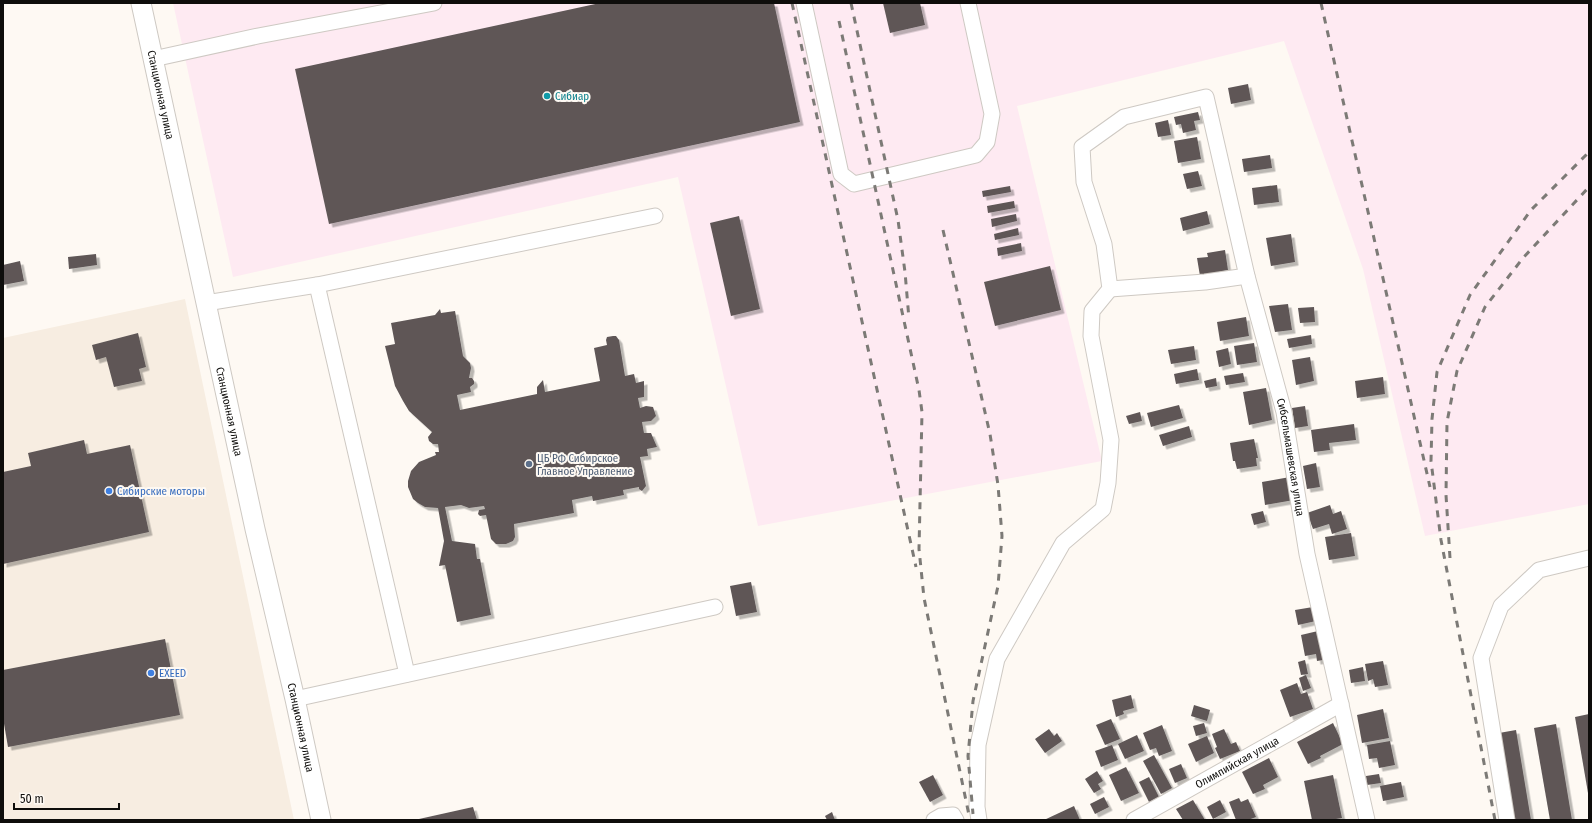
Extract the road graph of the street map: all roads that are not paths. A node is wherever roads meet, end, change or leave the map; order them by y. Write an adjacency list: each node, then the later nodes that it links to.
1 (141, 3): 5 (main road, Станционная улица)
2 (434, 3): 5 (street)
3 (804, 3): 4 (street)
4 (968, 3)
5 (153, 58): 10 (main road, Станционная улица)
6 (655, 216): 8 (street)
7 (1247, 276): 9 (street); 9 (street, Сибсельмашевская улица); 15 (street, Сибсельмашевская улица)
8 (317, 285): 10 (street); 13 (street)
9 (1110, 290): 19 (street)
10 (206, 303): 14 (main road, Станционная улица)
11 (1589, 558): 22 (street)
12 (715, 607): 13 (street)
13 (407, 674): 14 (street)
14 (295, 699): 16 (main road, Станционная улица)
15 (1341, 704): 20 (street, Олимпийская улица); 21 (street, Сибсельмашевская улица)
16 (321, 820)
17 (934, 820): 18 (street)
18 (956, 820)
19 (979, 820)
20 (1134, 820)
21 (1367, 820)
22 (1508, 820)

